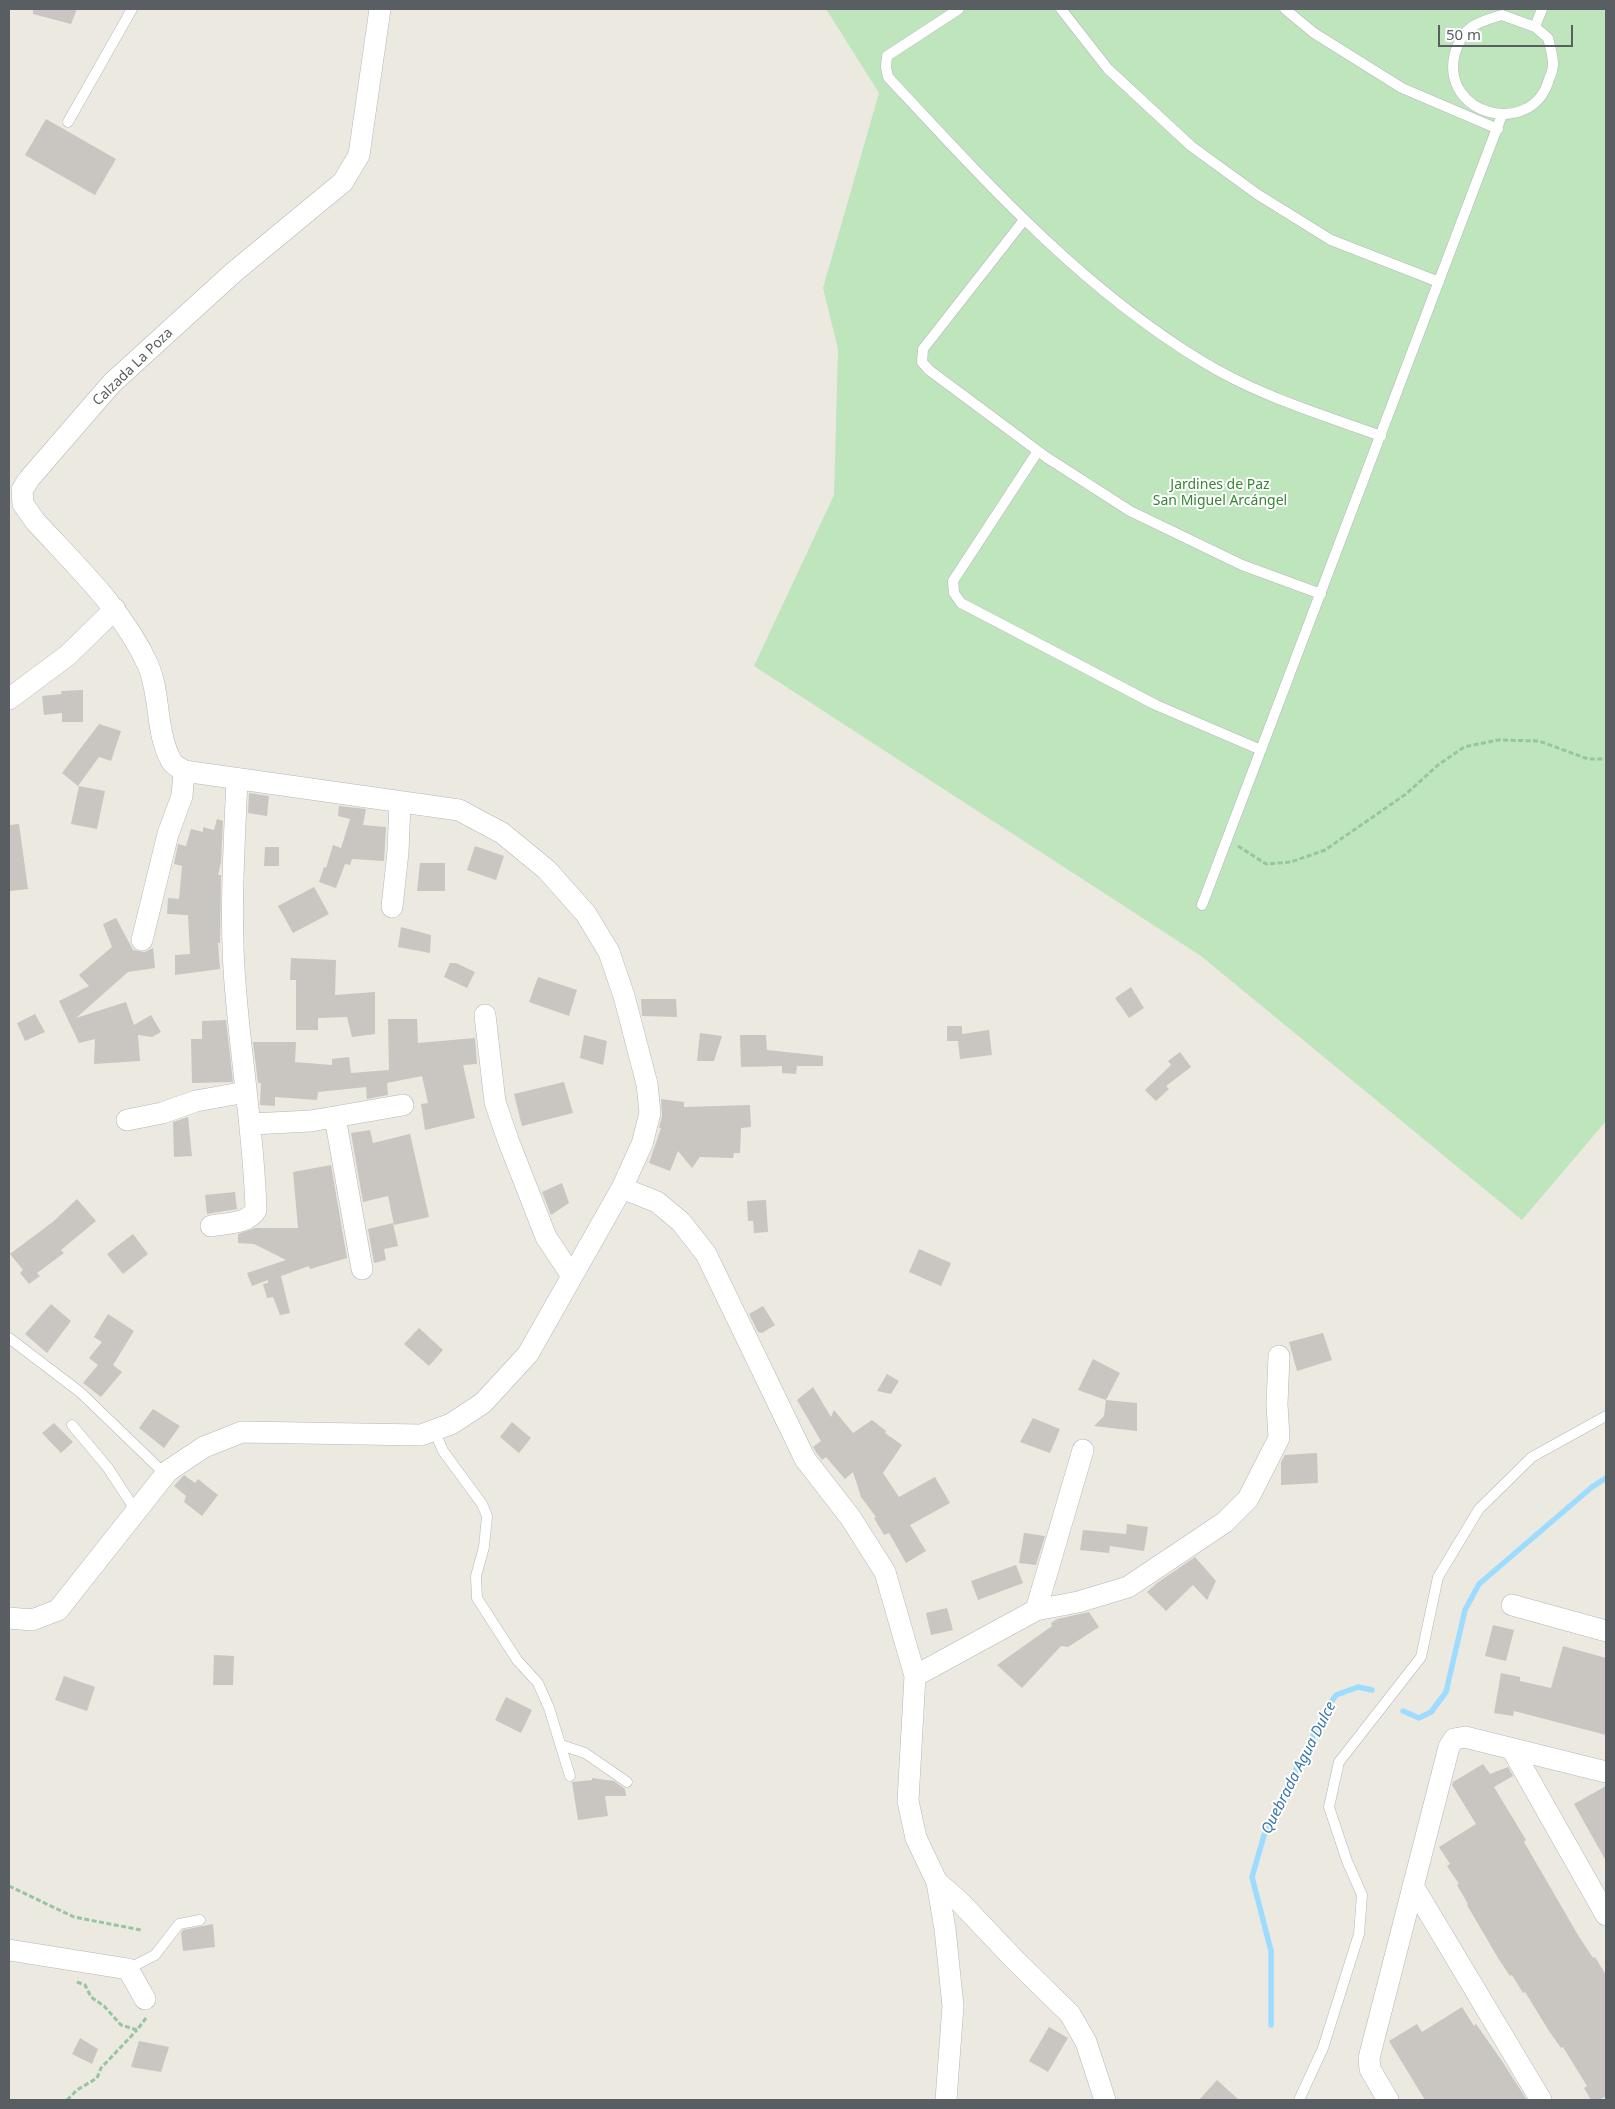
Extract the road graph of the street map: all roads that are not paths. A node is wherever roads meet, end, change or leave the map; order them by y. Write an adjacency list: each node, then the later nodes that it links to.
1 (132, 9): 9 (lane)
2 (380, 9): 16 (street, Calzada La Poza)
3 (959, 9): 11 (lane)
4 (1061, 9): 12 (lane)
5 (1285, 9): 10 (lane)
6 (1542, 9): 7 (lane)
7 (1535, 27): 8 (lane); 8 (lane)
8 (1502, 115): 10 (lane)
9 (68, 122)
10 (1498, 129): 12 (lane)
11 (1024, 220): 13 (lane); 14 (lane)
12 (1439, 282): 13 (lane)
13 (1381, 436): 15 (lane)
14 (1038, 451): 15 (lane); 18 (lane)
15 (1321, 594): 18 (lane)
16 (115, 609): 17 (street); 19 (street, Calzada La Poza)
17 (9, 698)
18 (1261, 750): 22 (lane)
19 (184, 771): 20 (street); 24 (street)
20 (237, 779): 21 (street); 26 (street)
21 (400, 802): 23 (street); 31 (street)
22 (1202, 905)
23 (392, 907)
24 (142, 940)
25 (484, 1015): 34 (street)
26 (246, 1092): 29 (street); 30 (street)
27 (403, 1105): 28 (street)
28 (335, 1117): 30 (street); 33 (street)
29 (127, 1120)
30 (251, 1124): 32 (street)
31 (622, 1188): 34 (street); 47 (street)
32 (211, 1226)
33 (362, 1269)
34 (572, 1276): 39 (street)
35 (9, 1338): 41 (lane)
36 (1279, 1356): 44 (street)
37 (1606, 1416): 62 (lane)
38 (72, 1425): 42 (lane)
39 (434, 1430): 41 (street); 48 (lane)
40 (1083, 1450): 44 (street)
41 (165, 1474): 42 (street)
42 (136, 1511): 45 (street)
43 (1512, 1606): 46 (street)
44 (1036, 1610): 47 (street)
45 (9, 1618)
46 (1606, 1631)
47 (915, 1676): 53 (street)
48 (561, 1745): 51 (lane); 52 (lane)
49 (1512, 1749): 50 (street); 54 (street); 55 (street)
50 (1606, 1772)
51 (570, 1776)
52 (627, 1782)
53 (938, 1882): 60 (street); 61 (street)
54 (1414, 1886): 63 (street); 64 (street)
55 (1606, 1915)
56 (200, 1920): 58 (lane)
57 (9, 1950): 58 (street)
58 (128, 1969): 59 (street)
59 (146, 1999)
60 (946, 2100)
61 (1105, 2100)
62 (1299, 2100)
63 (1388, 2100)
64 (1541, 2100)

